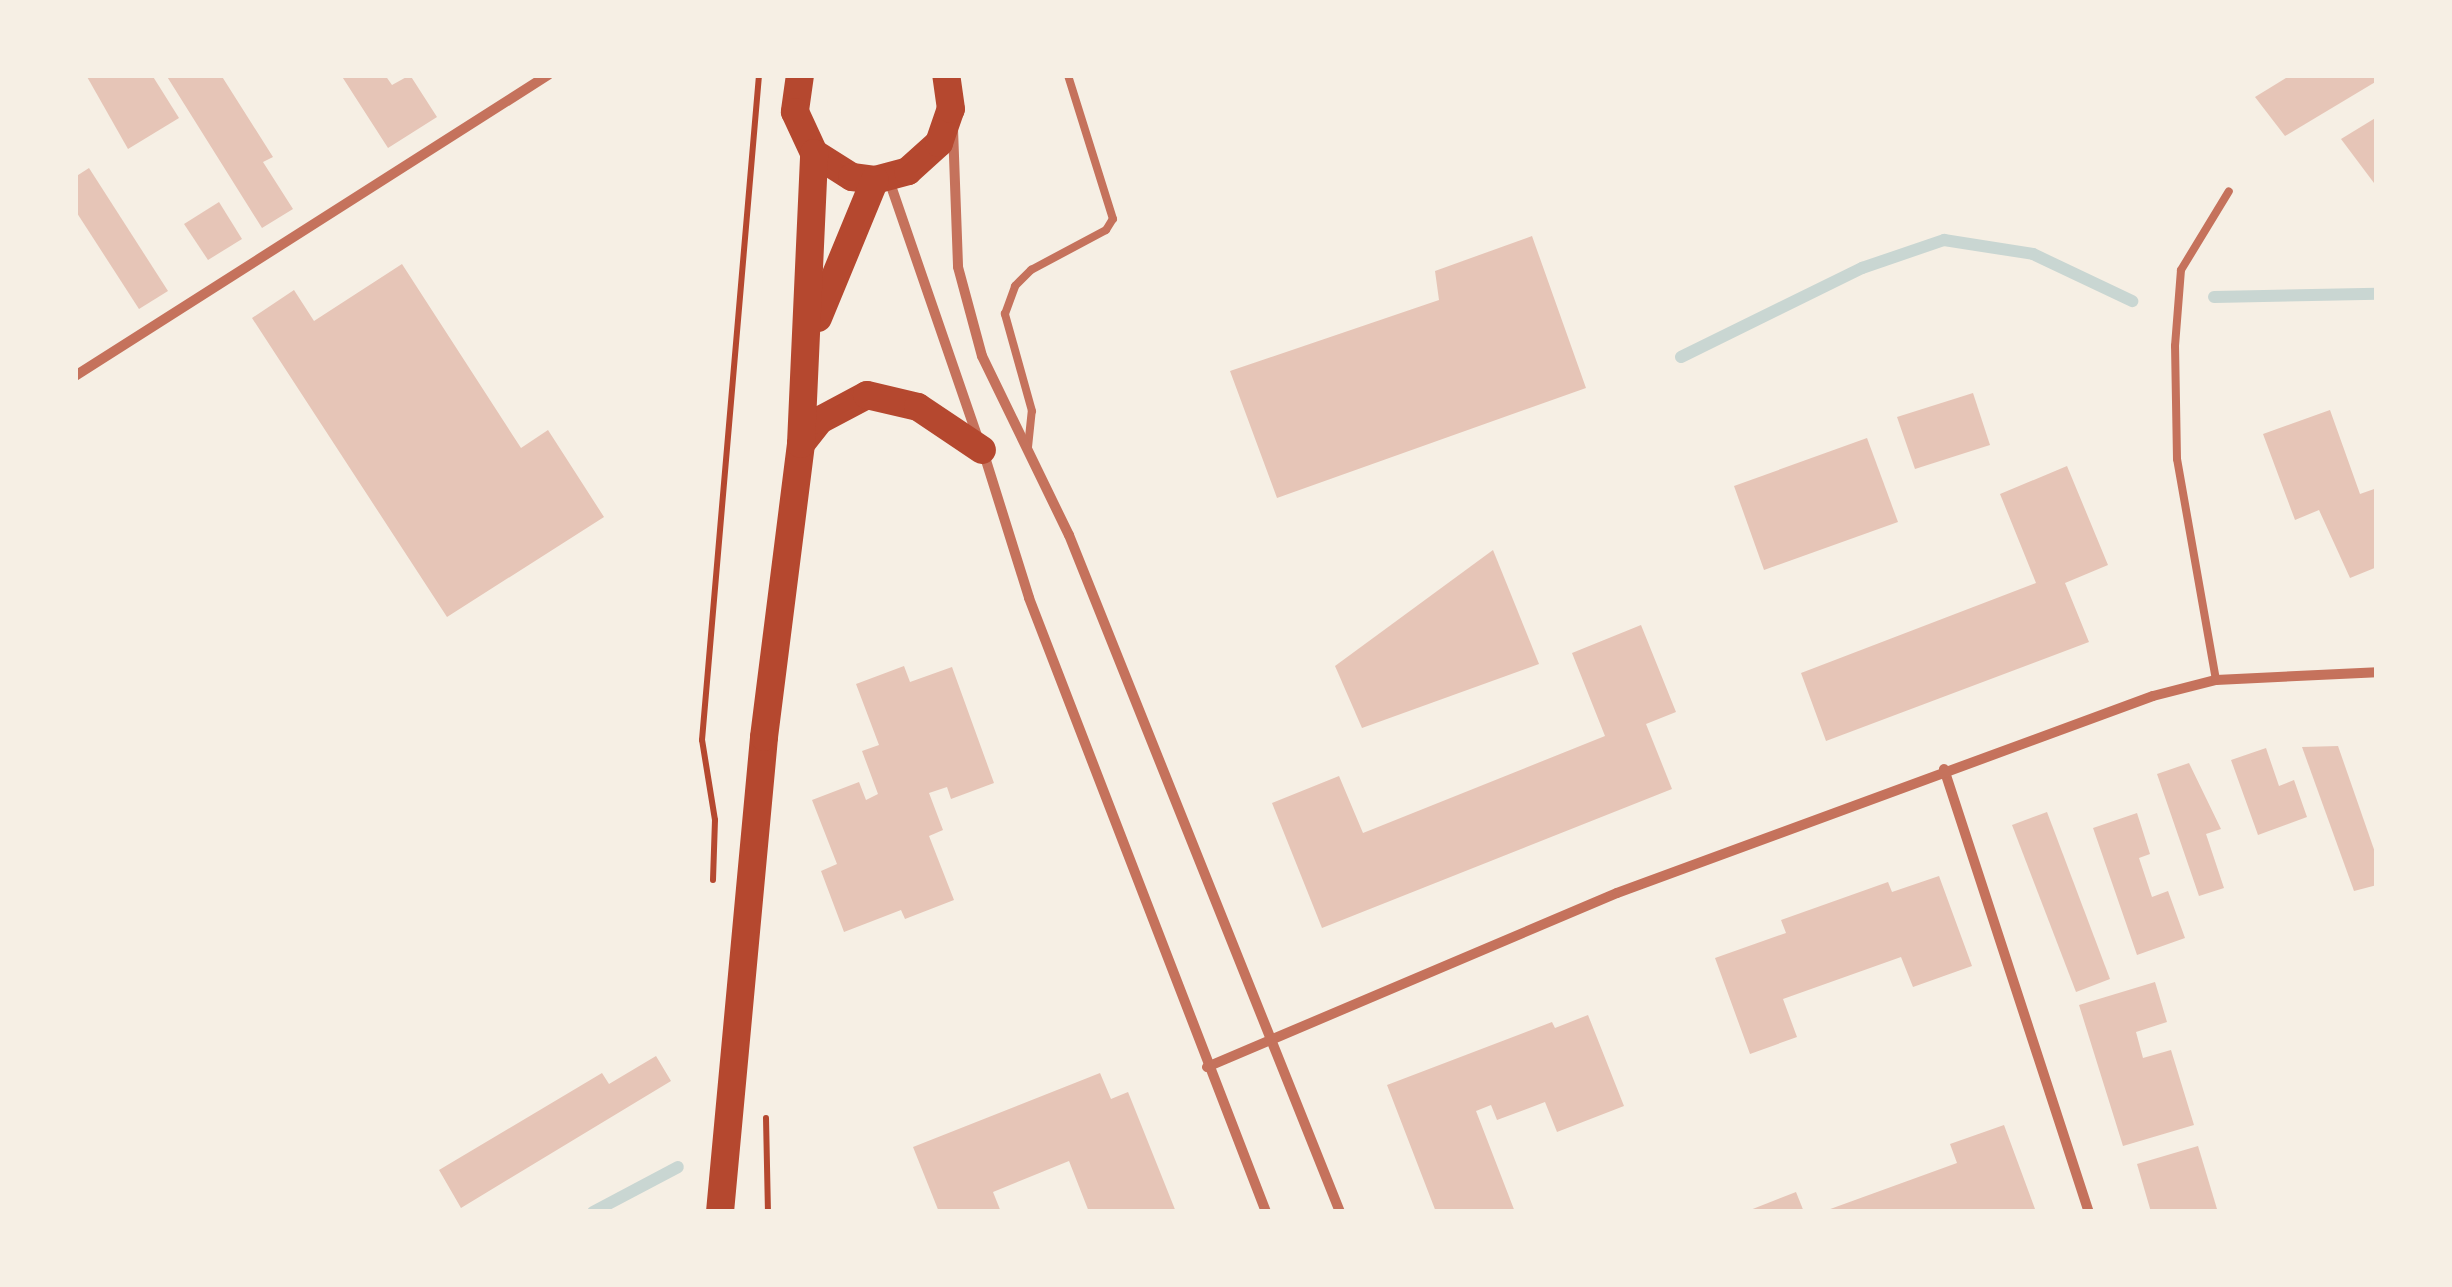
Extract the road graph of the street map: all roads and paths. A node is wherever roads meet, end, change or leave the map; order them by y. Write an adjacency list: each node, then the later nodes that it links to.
1 (548, 75): 11 (street)
2 (758, 75): 18 (path)
3 (800, 75): 7 (highway)
4 (946, 75): 6 (highway)
5 (1068, 75): 14 (lane)
6 (950, 109): 8 (highway); 14 (street)
7 (814, 153): 8 (highway); 10 (highway)
8 (882, 179): 10 (highway); 13 (street)
9 (2229, 192): 16 (lane)
10 (809, 343): 12 (highway)
11 (75, 376)
12 (801, 444): 13 (highway); 22 (highway)
13 (982, 450): 20 (street)
14 (1027, 456): 19 (street)
15 (2377, 672): 16 (street)
16 (2216, 680): 17 (street)
17 (1944, 769): 19 (street); 26 (street)
18 (713, 897)
19 (1270, 1040): 20 (street); 25 (street)
20 (1207, 1067): 24 (street)
21 (765, 1136): 23 (path)
22 (721, 1208)
23 (768, 1212)
24 (1266, 1212)
25 (1340, 1212)
26 (2089, 1212)

